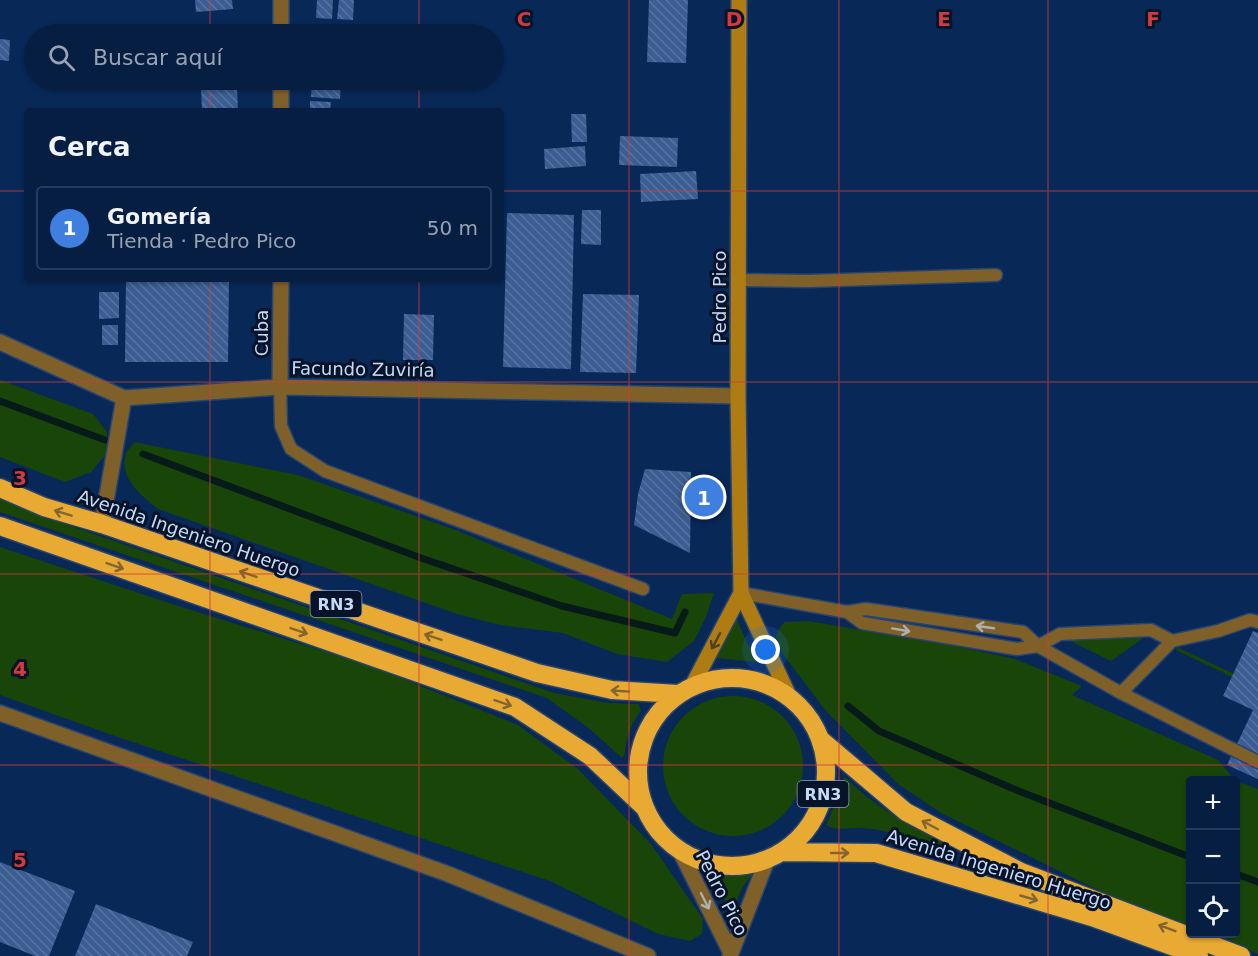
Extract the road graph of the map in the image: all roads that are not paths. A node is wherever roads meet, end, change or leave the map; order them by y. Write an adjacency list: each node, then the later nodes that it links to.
1 (281, 0): 3 (street)
2 (739, 0): 7 (street, Pedro Pico)
3 (281, 24)
4 (281, 90): 5 (street)
5 (281, 108)
6 (996, 275): 7 (lane)
7 (738, 280): 11 (street, Pedro Pico)
8 (280, 282): 10 (street, Cuba)
9 (0, 342): 12 (street, Facundo Zuviría)
10 (280, 387): 11 (street, Facundo Zuviría); 12 (street, Facundo Zuviría); 16 (lane)
11 (738, 396): 17 (street, Pedro Pico)
12 (124, 398): 14 (street)
13 (0, 488): 14 (highway, Avenida Ingeniero Huergo / RN3, one-way to 13)
14 (102, 524): 22 (highway, Avenida Ingeniero Huergo / RN3, one-way to 14)
15 (0, 526): 28 (highway, Avenida Ingeniero Huergo / RN3, one-way to 28)
16 (643, 589)
17 (741, 593): 18 (lane); 22 (street, Pedro Pico, one-way to 22); 24 (street, Pedro Pico)
18 (847, 612): 21 (lane, one-way to 21); 21 (lane, one-way to 18)
19 (1258, 622): 20 (lane)
20 (1172, 641): 21 (lane); 23 (lane)
21 (1038, 646): 23 (lane)
22 (685, 691): 24 (highway, Avenida Ingeniero Huergo / RN3); 28 (highway, Avenida Ingeniero Huergo / RN3)
23 (1121, 693): 27 (lane)
24 (790, 698): 26 (highway, Avenida Ingeniero Huergo / RN3)
25 (0, 713): 32 (street)
26 (820, 739): 30 (highway, Avenida Ingeniero Huergo / RN3); 34 (highway, Avenida Ingeniero Huergo / RN3, one-way to 26)
27 (1258, 762)
28 (644, 807): 29 (highway, Avenida Ingeniero Huergo / RN3)
29 (680, 851): 30 (highway, Avenida Ingeniero Huergo / RN3); 31 (street, Pedro Pico, one-way to 31)
30 (774, 856): 31 (street, Pedro Pico); 33 (highway, Avenida Ingeniero Huergo / RN3, one-way to 33)
31 (730, 954)
32 (648, 956)
33 (1199, 956)
34 (1241, 956)

